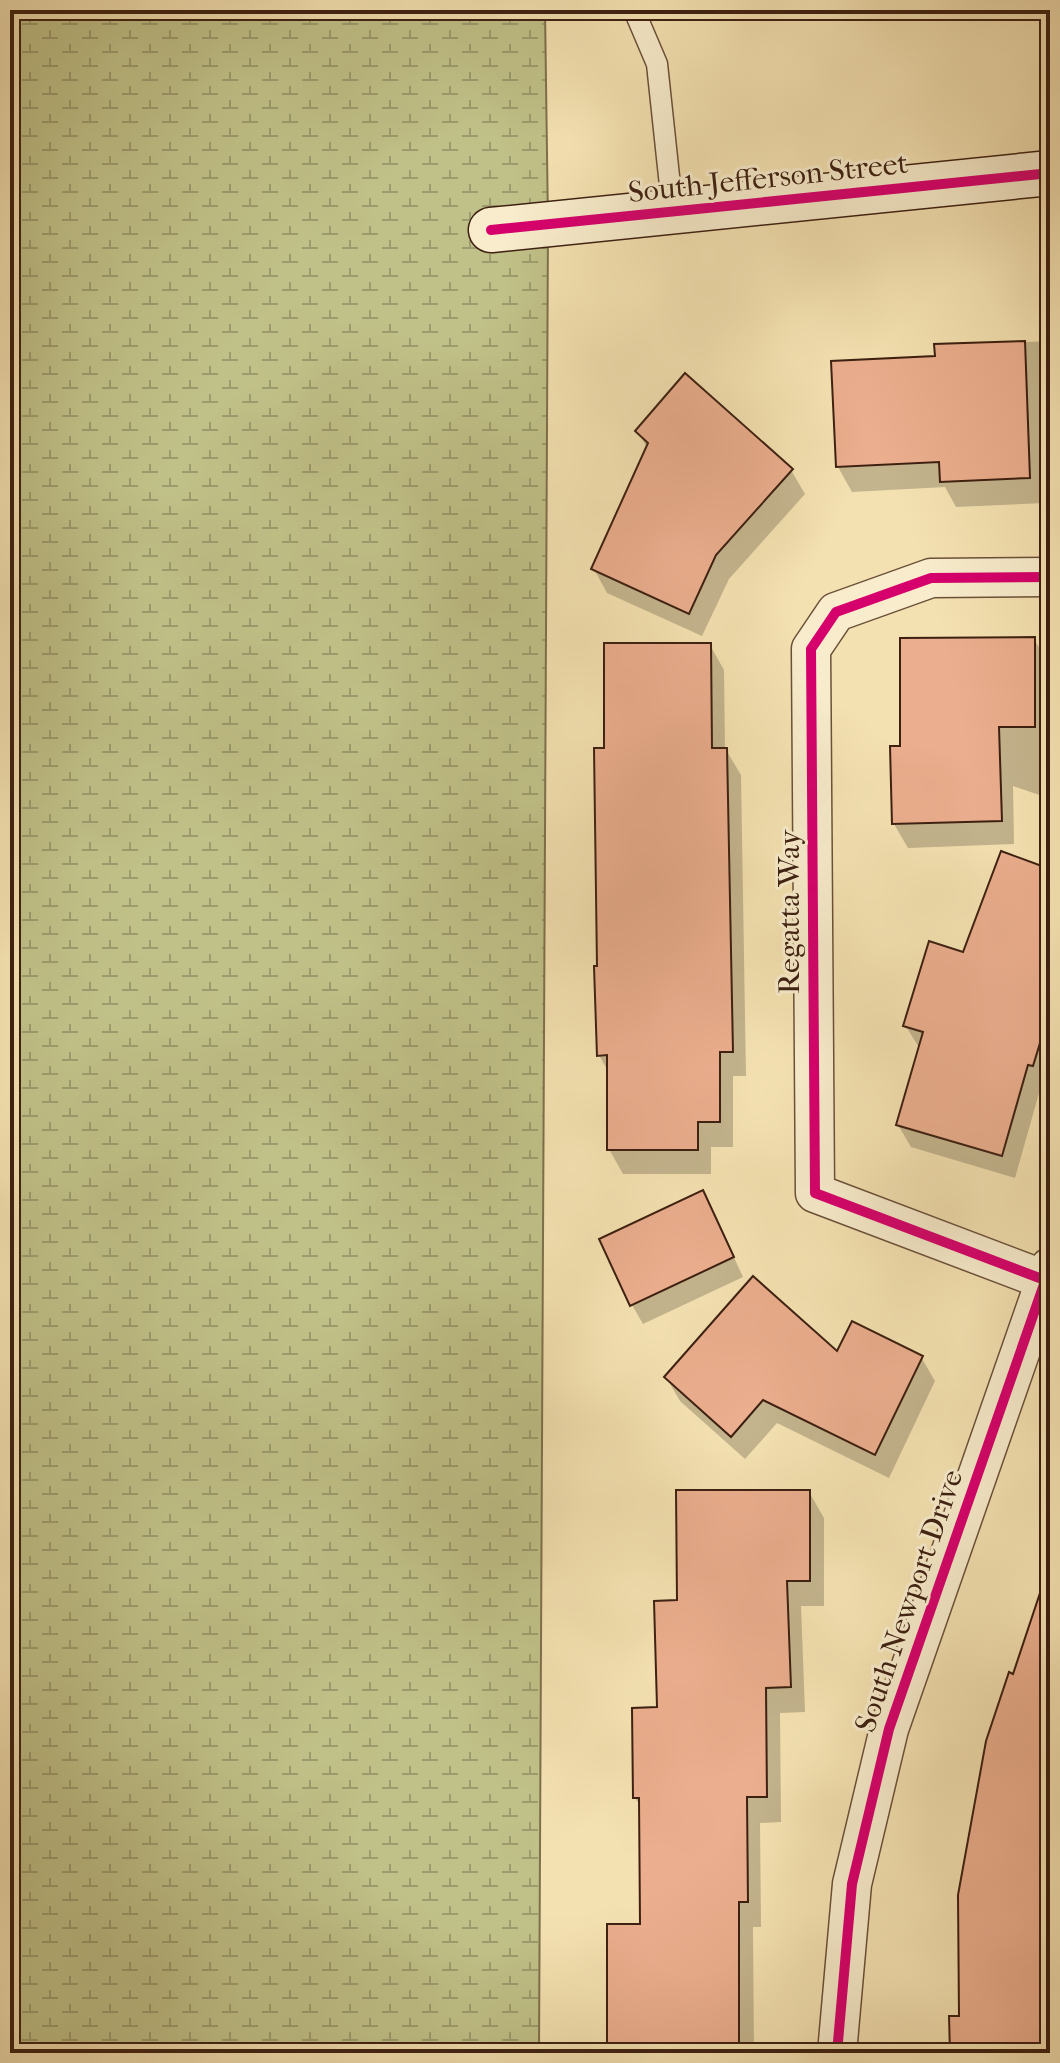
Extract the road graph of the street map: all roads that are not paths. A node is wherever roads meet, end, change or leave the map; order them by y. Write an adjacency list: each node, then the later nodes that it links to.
1 (634, 10): 3 (lane)
2 (1050, 173): 4 (street, South Jefferson Street)
3 (671, 195)
4 (491, 230)
5 (1050, 577): 6 (street, Regatta Way)
6 (1048, 1277): 7 (street, South Newport Drive)
7 (837, 2053)

